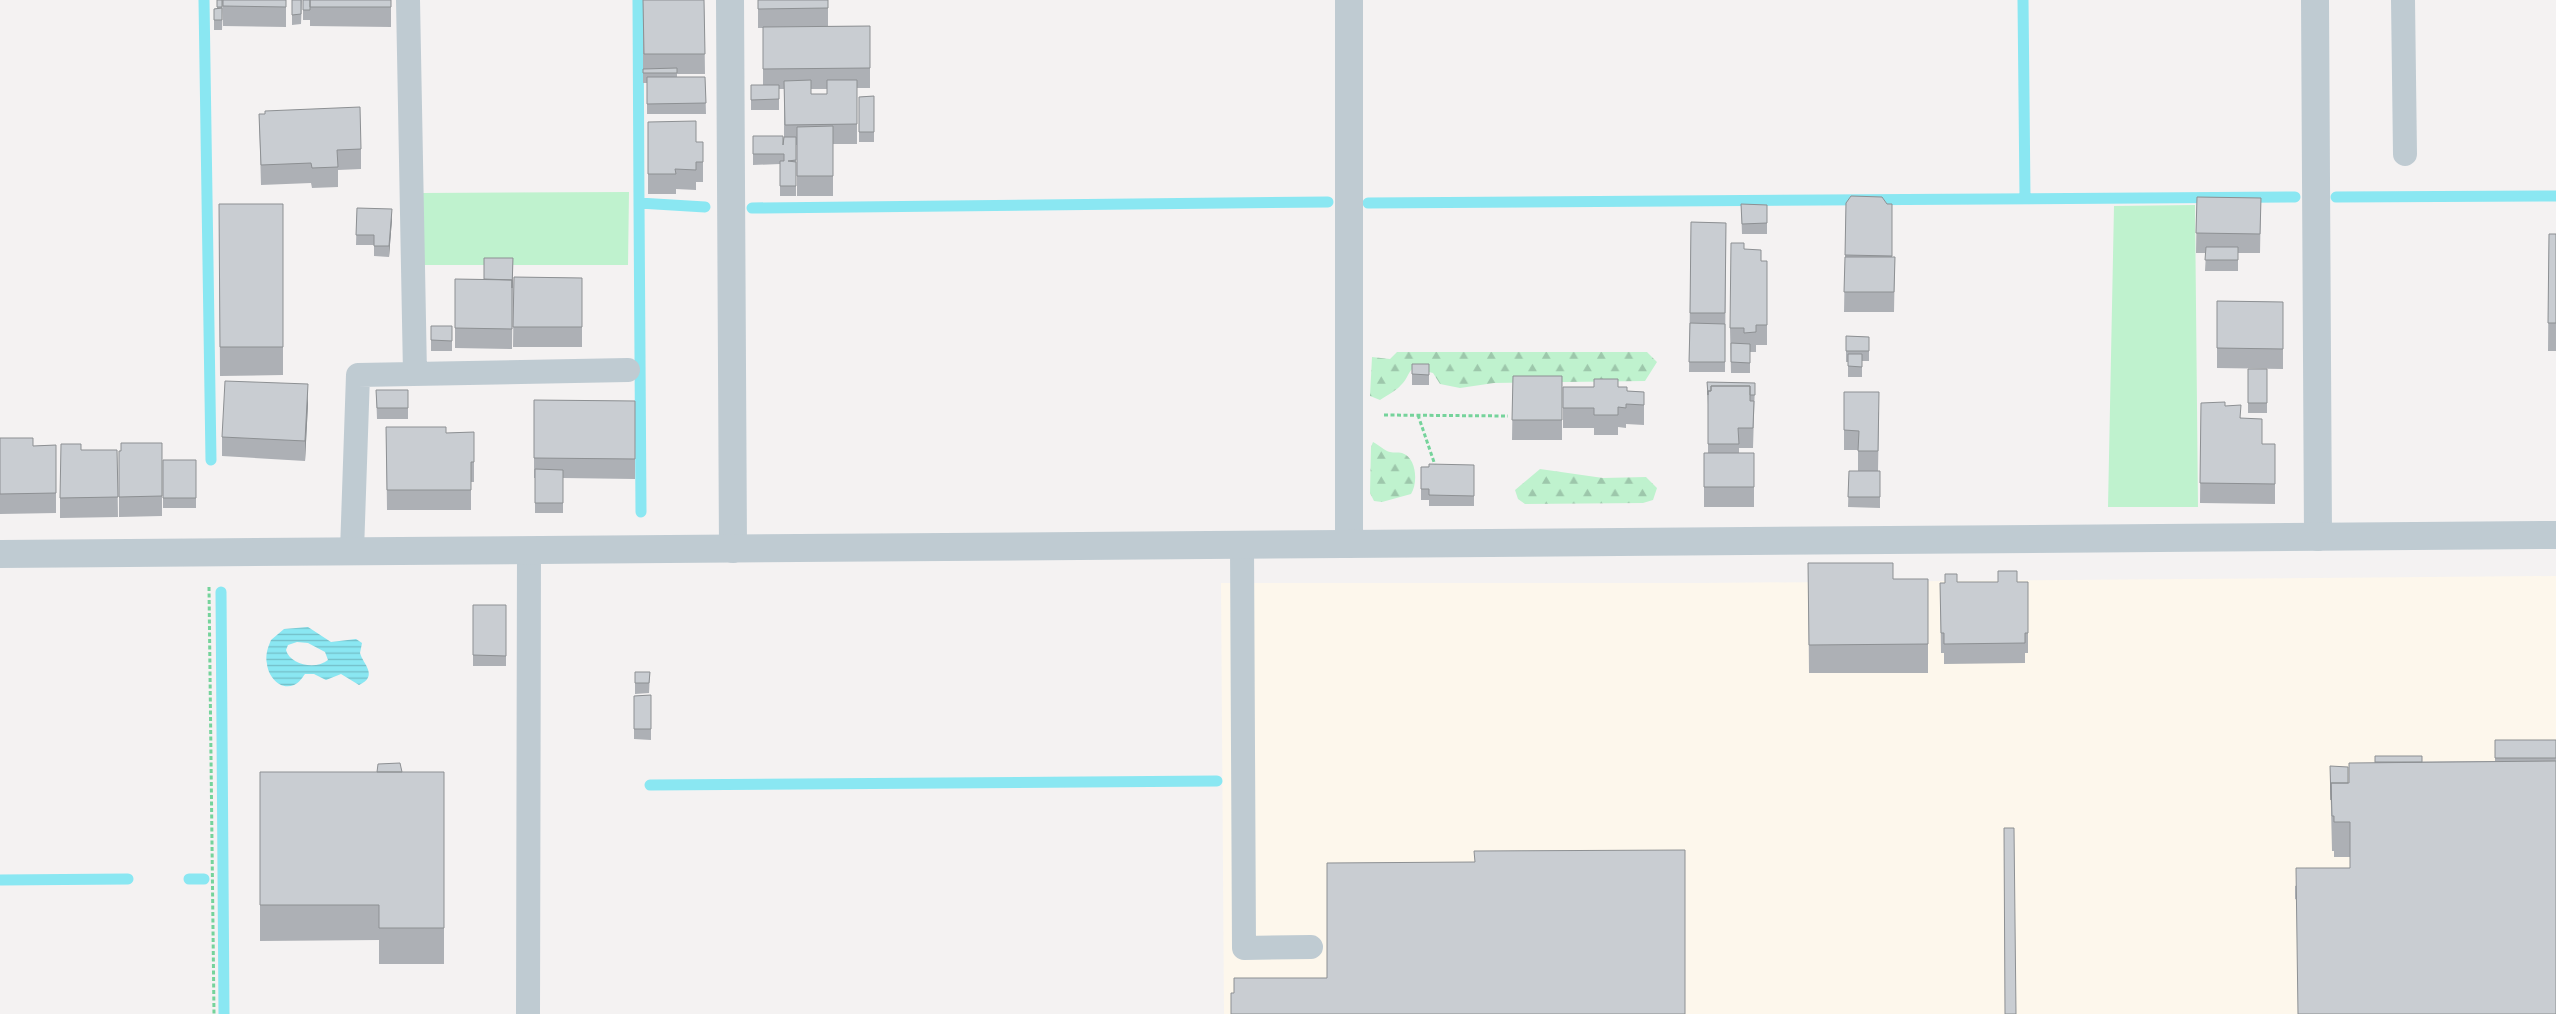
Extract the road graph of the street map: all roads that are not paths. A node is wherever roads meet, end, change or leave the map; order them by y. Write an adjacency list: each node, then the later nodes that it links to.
1 (408, 0): 8 (lane)
2 (730, 0): 13 (street)
3 (1349, 0): 11 (street)
4 (2315, 0): 10 (street)
5 (2403, 0): 6 (lane)
6 (2405, 154)
7 (628, 370): 8 (lane)
8 (415, 374): 15 (lane)
9 (2556, 535): 10 (street)
10 (2318, 537): 11 (street)
11 (1348, 544): 12 (street)
12 (1242, 545): 13 (street); 17 (lane)
13 (733, 549): 14 (street)
14 (529, 550): 15 (street); 18 (lane)
15 (352, 551): 16 (street)
16 (0, 554)
17 (1311, 947)
18 (528, 1014)

